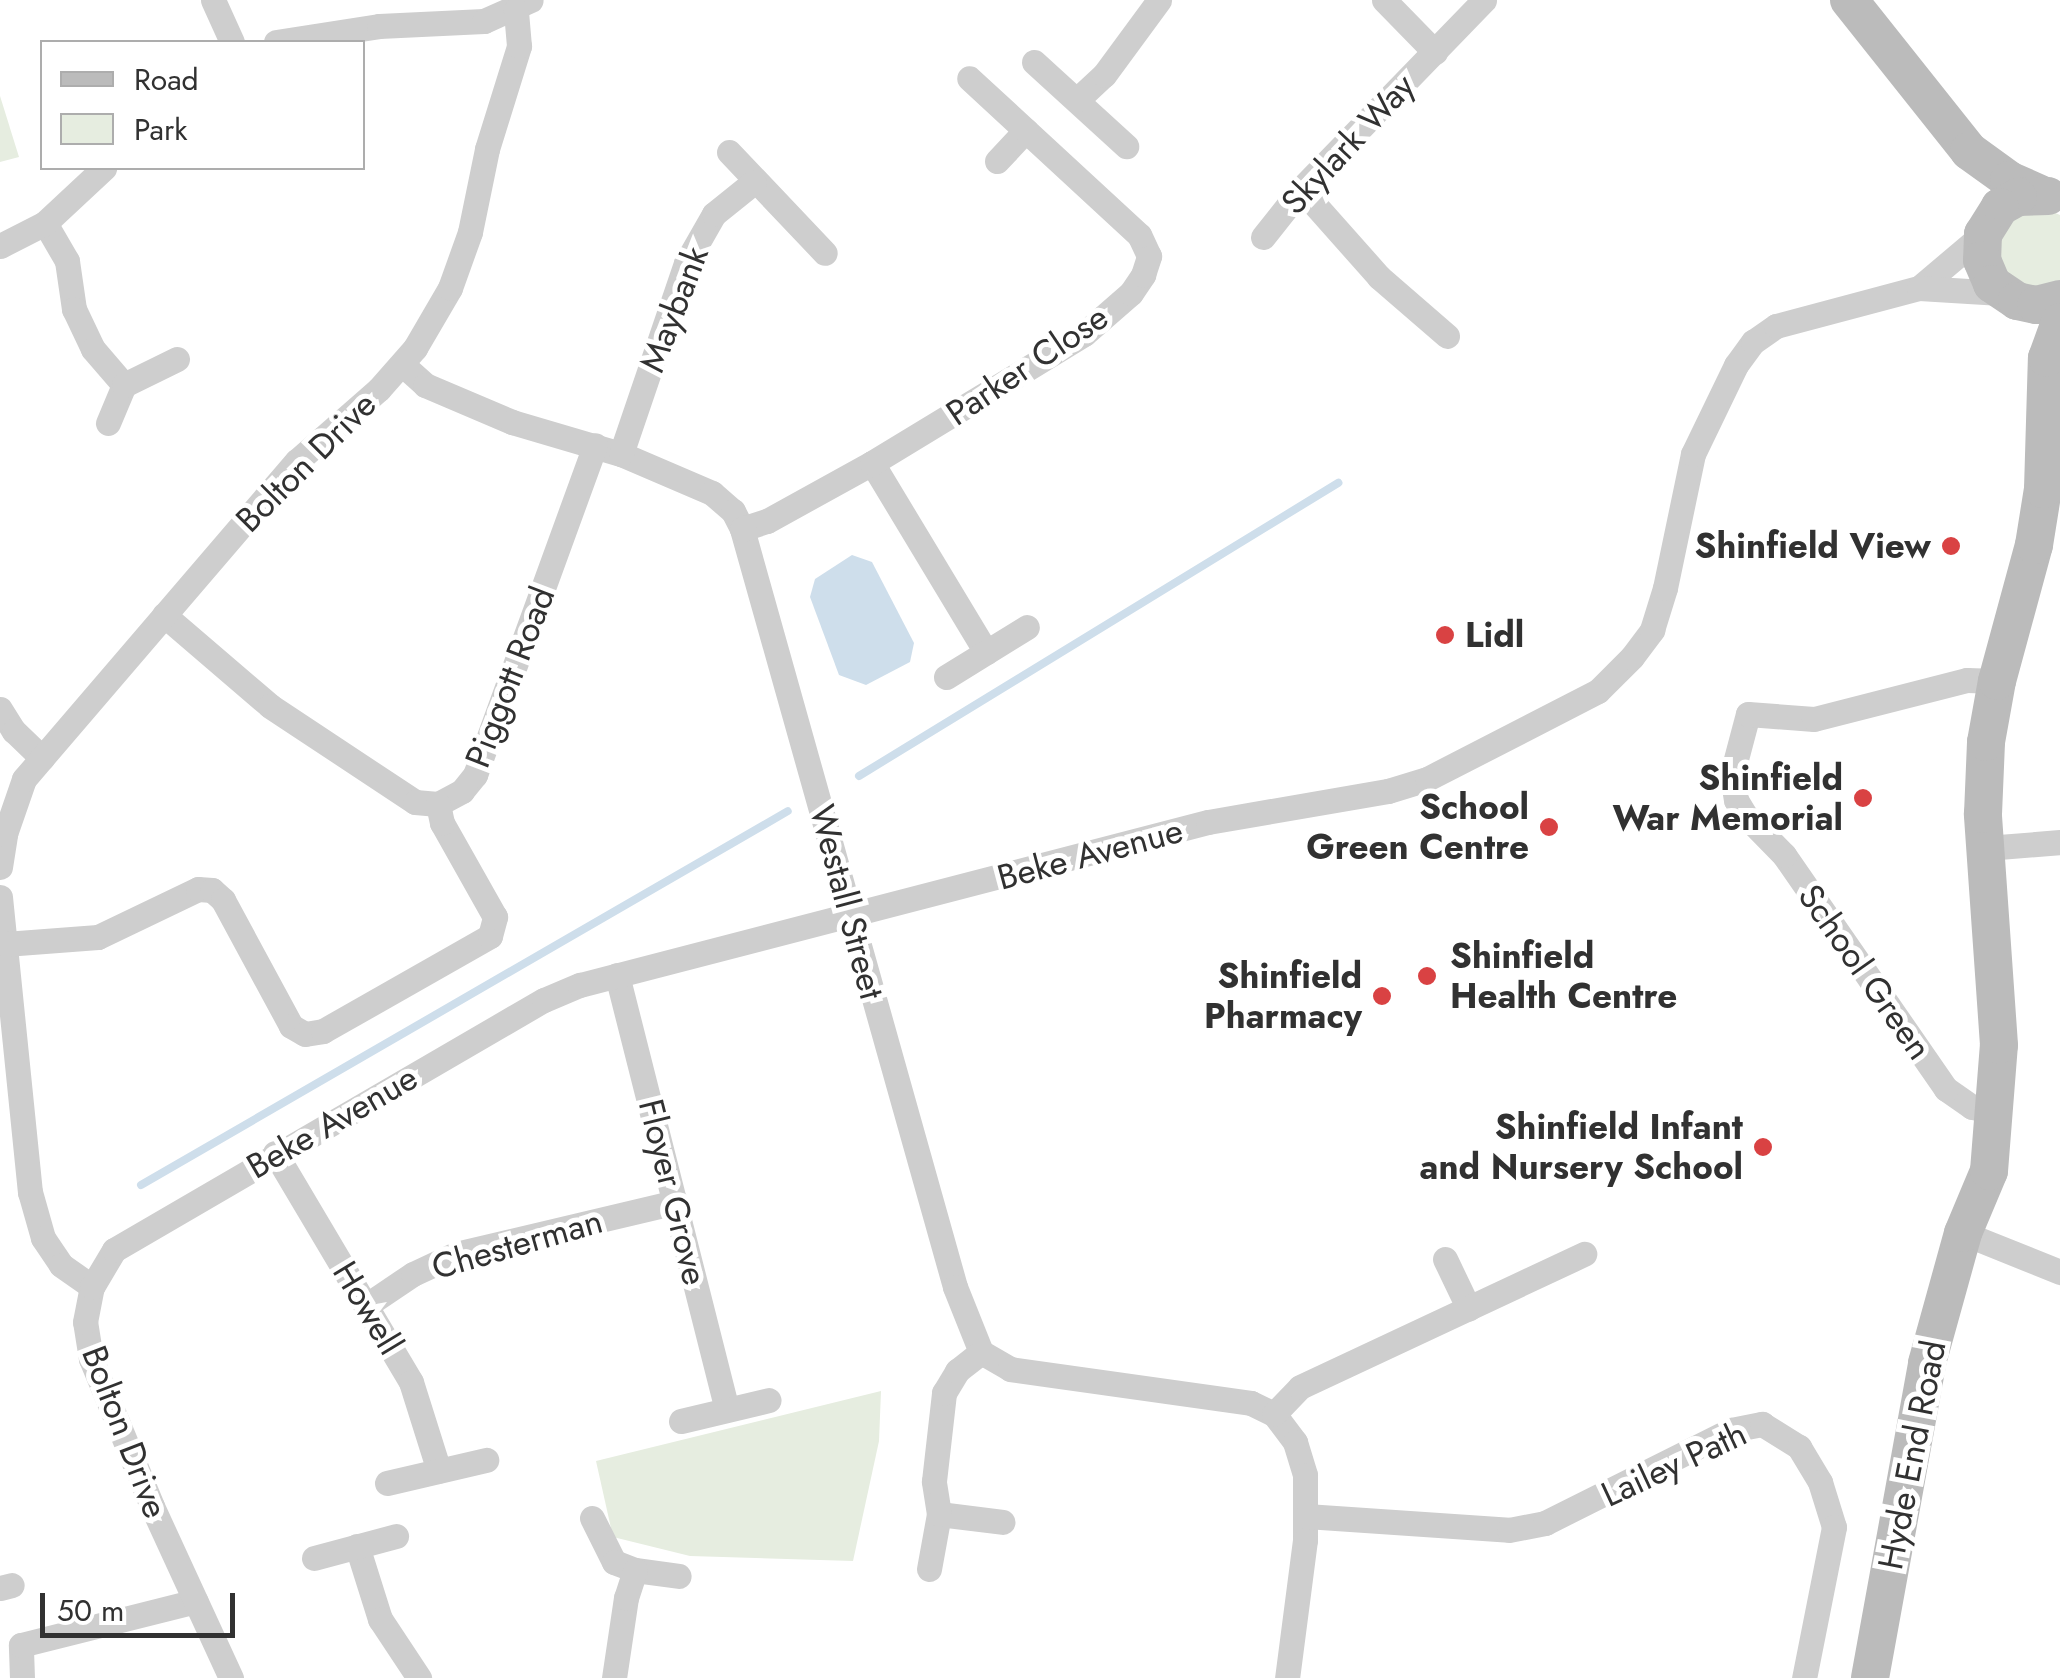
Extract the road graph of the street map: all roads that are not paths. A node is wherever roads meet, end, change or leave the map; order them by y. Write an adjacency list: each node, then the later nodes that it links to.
1 (212, 0): 7 (street)
2 (1158, 0): 12 (street)
3 (1384, 0): 9 (street, Skylark Way)
4 (1484, 0): 9 (street, Skylark Way)
5 (1850, 0): 15 (main road)
6 (524, 5): 8 (street); 34 (street, Bolton Drive)
7 (231, 40)
8 (289, 40)
9 (1435, 52): 20 (street, Skylark Way)
10 (1034, 62): 12 (street)
11 (968, 78): 13 (street, Parker Close)
12 (1078, 99): 14 (street)
13 (1026, 130): 17 (street); 39 (street, Parker Close)
14 (1126, 146)
15 (1969, 151): 21 (main road); 23 (main road)
16 (729, 152): 19 (street)
17 (996, 161)
18 (102, 170): 22 (street)
19 (754, 182): 26 (street); 38 (street, Maybank)
20 (1300, 190): 24 (street, Skylark Way); 31 (street)
21 (2050, 197): 23 (main road)
22 (45, 222): 25 (street); 35 (street)
23 (1985, 229): 27 (street); 28 (main road)
24 (1263, 237)
25 (0, 246)
26 (825, 253)
27 (1920, 288): 28 (street); 53 (street, Beke Avenue)
28 (2009, 297): 29 (main road); 32 (main road)
29 (2060, 299)
30 (2060, 322): 32 (main road)
31 (1447, 336)
32 (2047, 358): 45 (main road)
33 (178, 359): 35 (street)
34 (402, 365): 37 (street, Westall Street); 41 (street, Bolton Drive)
35 (124, 385): 36 (street)
36 (108, 423)
37 (595, 446): 38 (street, Westall Street); 48 (street, Piggott Road)
38 (622, 454): 40 (street, Westall Street)
39 (872, 463): 40 (street, Parker Close); 43 (street)
40 (742, 529): 53 (street, Westall Street)
41 (164, 615): 47 (street, Bolton Drive); 48 (street, Piggott Road)
42 (1027, 626): 43 (street)
43 (986, 652): 44 (street)
44 (946, 677)
45 (1997, 682): 50 (main road); 56 (street, School Green)
46 (0, 709): 47 (street)
47 (42, 758): 51 (street, Bolton Drive)
48 (438, 804): 54 (street)
49 (2060, 842): 50 (street)
50 (1986, 848): 56 (main road)
51 (0, 867)
52 (0, 896): 54 (street)
53 (851, 918): 55 (street, Beke Avenue); 66 (street, Westall Street)
54 (5, 944): 63 (street)
55 (617, 975): 57 (street, Beke Avenue); 58 (street, Floyer Grove)
56 (1996, 1112): 59 (main road)
57 (276, 1154): 63 (street, Beke Avenue); 64 (street, Howell)
58 (676, 1202): 64 (street, Chesterman); 68 (street, Floyer Grove)
59 (1963, 1233): 62 (street); 92 (main road, Hyde End Road)
60 (1584, 1254): 65 (street)
61 (1445, 1259): 65 (street)
62 (2060, 1272)
63 (92, 1287): 84 (street, Bolton Drive)
64 (366, 1305): 72 (street, Howell)
65 (1470, 1309): 69 (street)
66 (981, 1352): 69 (street); 74 (street)
67 (769, 1400): 68 (street)
68 (727, 1409): 70 (street)
69 (1274, 1414): 75 (street)
70 (681, 1421)
71 (486, 1460): 72 (street)
72 (438, 1472): 73 (street)
73 (387, 1483)
74 (939, 1514): 77 (street); 81 (street)
75 (1306, 1516): 90 (street); 91 (street, Lailey Path)
76 (592, 1518): 82 (street)
77 (1003, 1522)
78 (396, 1536): 79 (street)
79 (357, 1546): 80 (street); 88 (street)
80 (314, 1558)
81 (929, 1568)
82 (635, 1570): 83 (street); 89 (street)
83 (678, 1576)
84 (196, 1602): 85 (street); 87 (street, Bolton Drive)
85 (10, 1647): 86 (street)
86 (22, 1678)
87 (231, 1678)
88 (419, 1678)
89 (614, 1678)
90 (1287, 1678)
91 (1804, 1678)
92 (1870, 1678)

